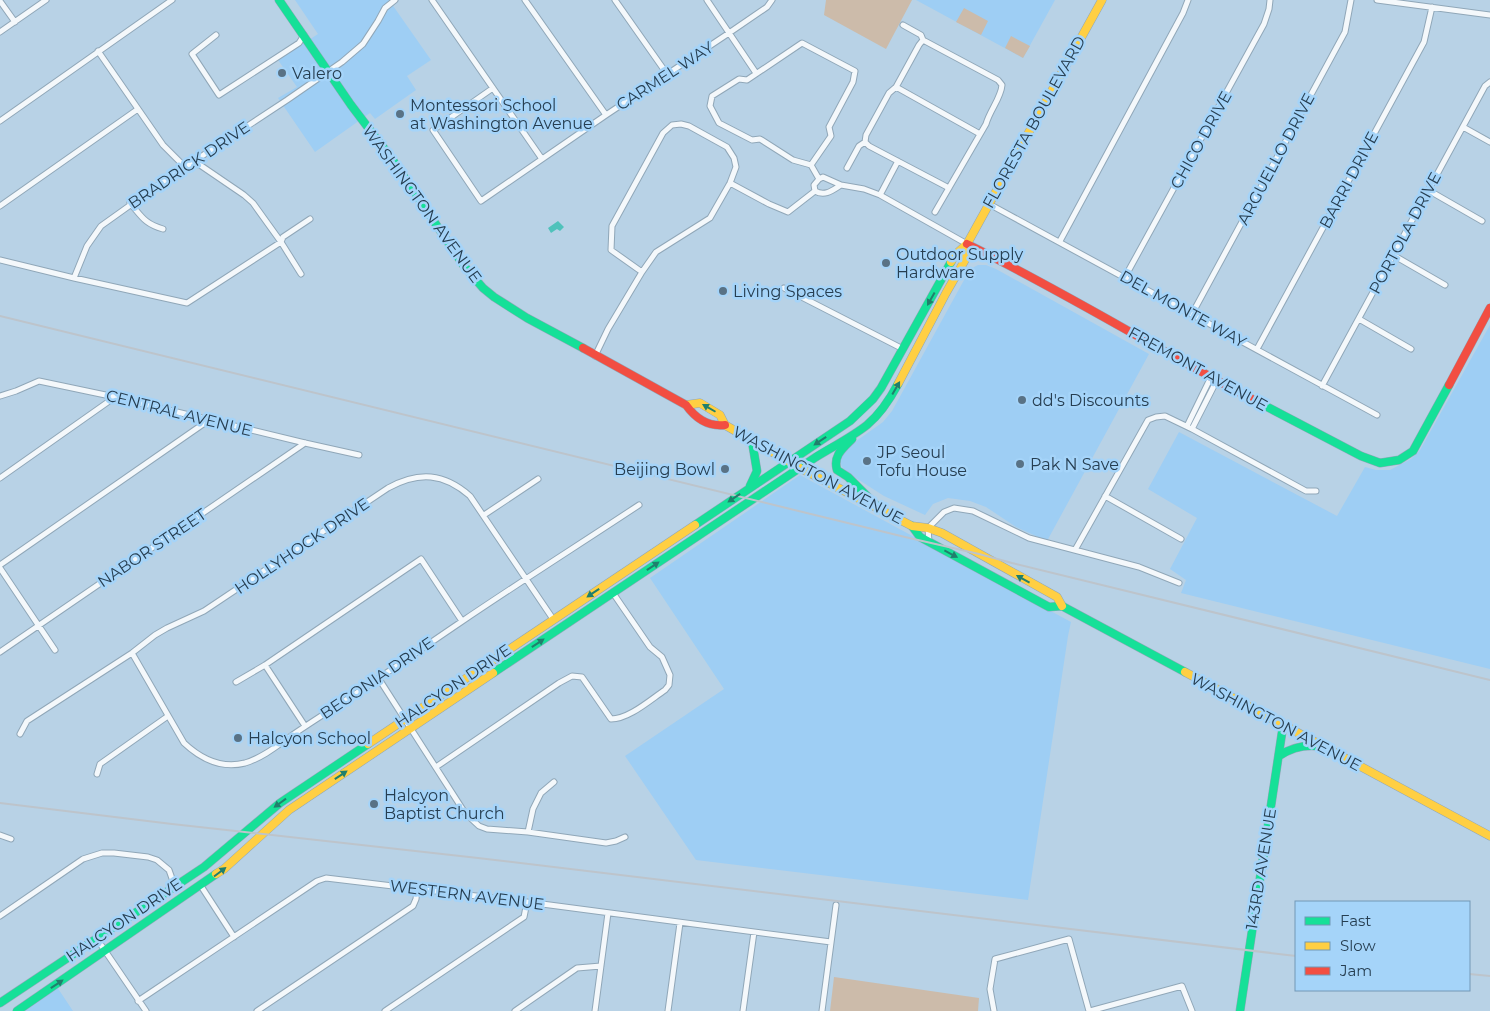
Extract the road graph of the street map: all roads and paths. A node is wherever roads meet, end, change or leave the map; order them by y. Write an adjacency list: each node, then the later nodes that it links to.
1 (46, 0): 18 (street)
2 (172, 0): 25 (street)
3 (280, 0): 23 (main road, WASHINGTON AVENUE)
4 (395, 0): 26 (street, BRADRICK DRIVE)
5 (432, 0): 31 (street)
6 (525, 0): 33 (street)
7 (615, 0): 28 (street)
8 (706, 0): 21 (street)
9 (772, 0): 21 (street, CARMEL WAY)
10 (1102, 0): 52 (main road, FLORESTA BOULEVARD)
11 (1188, 0): 58 (street)
12 (1270, 0): 65 (street, CHICO DRIVE)
13 (1351, 0): 70 (street, ARGUELLO DRIVE)
14 (1377, 0): 16 (street)
15 (0, 1): 18 (street)
16 (1432, 6): 17 (street); 74 (street, BARRI DRIVE)
17 (1490, 15)
18 (15, 22): 20 (street)
19 (903, 25): 24 (street)
20 (0, 32)
21 (729, 33): 27 (street); 28 (street, CARMEL WAY)
22 (216, 35): 23 (street)
23 (304, 35): 26 (main road, WASHINGTON AVENUE)
24 (924, 40): 30 (street); 36 (street)
25 (98, 51): 32 (street); 34 (street)
26 (329, 72): 41 (street, BRADRICK DRIVE); 75 (main road, WASHINGTON AVENUE)
27 (756, 73): 42 (street); 42 (street)
28 (667, 74): 33 (street, CARMEL WAY)
29 (1490, 82): 35 (street, PORTOLA DRIVE)
30 (896, 87): 36 (street); 37 (street)
31 (493, 88): 39 (street); 39 (street, CARMEL WAY)
32 (138, 109): 41 (street); 53 (street)
33 (606, 115): 39 (street, CARMEL WAY)
34 (0, 121)
35 (1463, 127): 38 (street); 48 (street, PORTOLA DRIVE)
36 (980, 134): 47 (street)
37 (865, 142): 40 (street); 43 (street)
38 (1490, 142)
39 (542, 158)
40 (898, 161): 47 (street); 50 (street)
41 (190, 163): 51 (street, BRADRICK DRIVE); 59 (street)
42 (812, 165): 44 (street)
43 (847, 168)
44 (819, 179): 46 (street, FREMONT AVENUE); 49 (street)
45 (730, 183): 49 (street); 63 (street); 63 (street)
46 (841, 185): 49 (street); 50 (street, FREMONT AVENUE)
47 (949, 188): 54 (street)
48 (1428, 190): 56 (street); 61 (street, PORTOLA DRIVE)
49 (815, 191)
50 (880, 194): 60 (street, FREMONT AVENUE)
51 (130, 203): 57 (street); 66 (street, BRADRICK DRIVE)
52 (989, 204): 58 (street, DEL MONTE WAY); 60 (main road, FLORESTA BOULEVARD)
53 (0, 206)
54 (935, 212)
55 (310, 219): 59 (street)
56 (1482, 221)
57 (163, 229)
58 (1060, 241): 65 (street, DEL MONTE WAY)
59 (281, 242): 64 (street); 66 (street)
60 (967, 244): 72 (main road, FLORESTA BOULEVARD, one-way to 72); 76 (main road, FREMONT AVENUE); 84 (main road, FLORESTA BOULEVARD, one-way to 60)
61 (1393, 255): 67 (street); 71 (street, PORTOLA DRIVE)
62 (0, 260): 66 (street)
63 (642, 272): 75 (street)
64 (301, 274)
65 (1126, 277): 70 (street, DEL MONTE WAY)
66 (74, 278)
67 (1445, 285)
68 (784, 288): 72 (street)
69 (1490, 308): 76 (main road, FREMONT AVENUE)
70 (1192, 314): 74 (street, DEL MONTE WAY)
71 (1358, 319): 73 (street); 77 (street, PORTOLA DRIVE)
72 (903, 349): 89 (main road, FLORESTA BOULEVARD, one-way to 89)
73 (1411, 349)
74 (1258, 350): 77 (street, DEL MONTE WAY)
75 (595, 356): 80 (main road, WASHINGTON AVENUE)
76 (1214, 379): 85 (street)
77 (1322, 386): 81 (street, DEL MONTE WAY)
78 (0, 396): 79 (street, CENTRAL AVENUE)
79 (115, 397): 82 (street, CENTRAL AVENUE); 91 (street)
80 (686, 405): 83 (main road, WASHINGTON AVENUE); 83 (main road, WASHINGTON AVENUE, one-way to 80)
81 (1377, 416)
82 (209, 420): 87 (street, CENTRAL AVENUE); 104 (street)
83 (725, 425): 86 (main road, WASHINGTON AVENUE)
84 (866, 426): 90 (main road, FLORESTA BOULEVARD); 97 (main road)
85 (1189, 428): 94 (street); 95 (street)
86 (752, 440): 89 (main road, WASHINGTON AVENUE); 93 (main road)
87 (304, 443): 88 (street, CENTRAL AVENUE); 111 (street, NABOR STREET)
88 (359, 455)
89 (790, 462): 90 (main road, WASHINGTON AVENUE); 93 (main road, HALCYON DRIVE)
90 (800, 468): 97 (main road, WASHINGTON AVENUE); 107 (main road, HALCYON DRIVE, one-way to 90)
91 (0, 478)
92 (538, 479): 98 (street)
93 (748, 488): 109 (main road, HALCYON DRIVE, one-way to 109)
94 (1316, 491)
95 (1105, 496): 101 (street); 103 (street)
96 (639, 505): 105 (street, BEGONIA DRIVE)
97 (882, 510): 99 (main road, WASHINGTON AVENUE)
98 (484, 516): 105 (street, HOLLYHOCK DRIVE); 114 (street, HOLLYHOCK DRIVE)
99 (912, 526): 100 (main road, WASHINGTON AVENUE); 102 (main road, WASHINGTON AVENUE)
100 (928, 528): 102 (street); 103 (street); 108 (main road, WASHINGTON AVENUE, one-way to 100)
101 (1181, 539)
102 (929, 542): 108 (main road, WASHINGTON AVENUE, one-way to 108)
103 (1075, 550): 106 (street)
104 (0, 567): 111 (street)
105 (526, 579): 109 (street, HOLLYHOCK DRIVE); 110 (street, BEGONIA DRIVE)
106 (1179, 583)
107 (613, 593): 122 (main road, HALCYON DRIVE, one-way to 107); 126 (street)
108 (1062, 606): 121 (main road, WASHINGTON AVENUE)
109 (553, 619): 119 (main road, HALCYON DRIVE)
110 (462, 621): 115 (street); 116 (street, BEGONIA DRIVE)
111 (39, 626): 112 (street); 113 (street, NABOR STREET)
112 (55, 650)
113 (0, 652)
114 (132, 653): 118 (street, BEGONIA DRIVE); 123 (street, HOLLYHOCK DRIVE)
115 (264, 666): 117 (street); 120 (street)
116 (379, 679): 119 (street); 120 (street, BEGONIA DRIVE)
117 (236, 682)
118 (168, 716): 120 (street, BEGONIA DRIVE); 128 (street)
119 (404, 719): 122 (street); 127 (main road, HALCYON DRIVE)
120 (305, 726)
121 (1284, 726): 124 (main road, WASHINGTON AVENUE); 125 (main road, 143RD AVENUE)
122 (411, 729): 126 (street); 130 (main road, HALCYON DRIVE, one-way to 122)
123 (20, 734)
124 (1324, 747): 125 (main road); 133 (main road, WASHINGTON AVENUE)
125 (1278, 756): 165 (main road, 143RD AVENUE)
126 (436, 767): 131 (street)
127 (328, 770): 130 (main road); 137 (main road, HALCYON DRIVE, one-way to 137)
128 (98, 774)
129 (554, 782): 131 (street)
130 (319, 790): 136 (main road, HALCYON DRIVE, one-way to 130)
131 (528, 832): 134 (street)
132 (0, 835): 135 (street)
133 (1490, 836)
134 (625, 837)
135 (11, 839)
136 (201, 886): 145 (street); 148 (main road, HALCYON DRIVE)
137 (175, 887): 142 (street); 146 (main road, HALCYON DRIVE)
138 (418, 890): 139 (street, WESTERN AVENUE); 145 (street, WESTERN AVENUE); 152 (street)
139 (527, 902): 141 (street, WESTERN AVENUE); 156 (street)
140 (836, 905): 147 (street)
141 (608, 913): 143 (street, WESTERN AVENUE); 149 (street)
142 (0, 916)
143 (680, 923): 144 (street, WESTERN AVENUE); 159 (street)
144 (754, 932): 147 (street, WESTERN AVENUE); 160 (street)
145 (234, 937): 150 (street, WESTERN AVENUE)
146 (97, 939): 148 (street); 151 (main road, HALCYON DRIVE)
147 (831, 942): 161 (street)
148 (105, 951): 150 (street); 153 (main road, HALCYON DRIVE, one-way to 148)
149 (601, 966): 157 (street); 158 (street)
150 (138, 1001): 154 (street)
151 (0, 1003)
152 (265, 1009): 155 (street)
153 (16, 1011)
154 (146, 1011)
155 (256, 1011)
156 (385, 1011)
157 (515, 1011)
158 (596, 1011)
159 (668, 1011)
160 (743, 1011)
161 (822, 1011)
162 (994, 1011): 163 (street)
163 (1089, 1011): 164 (street)
164 (1192, 1011)
165 (1240, 1011)

